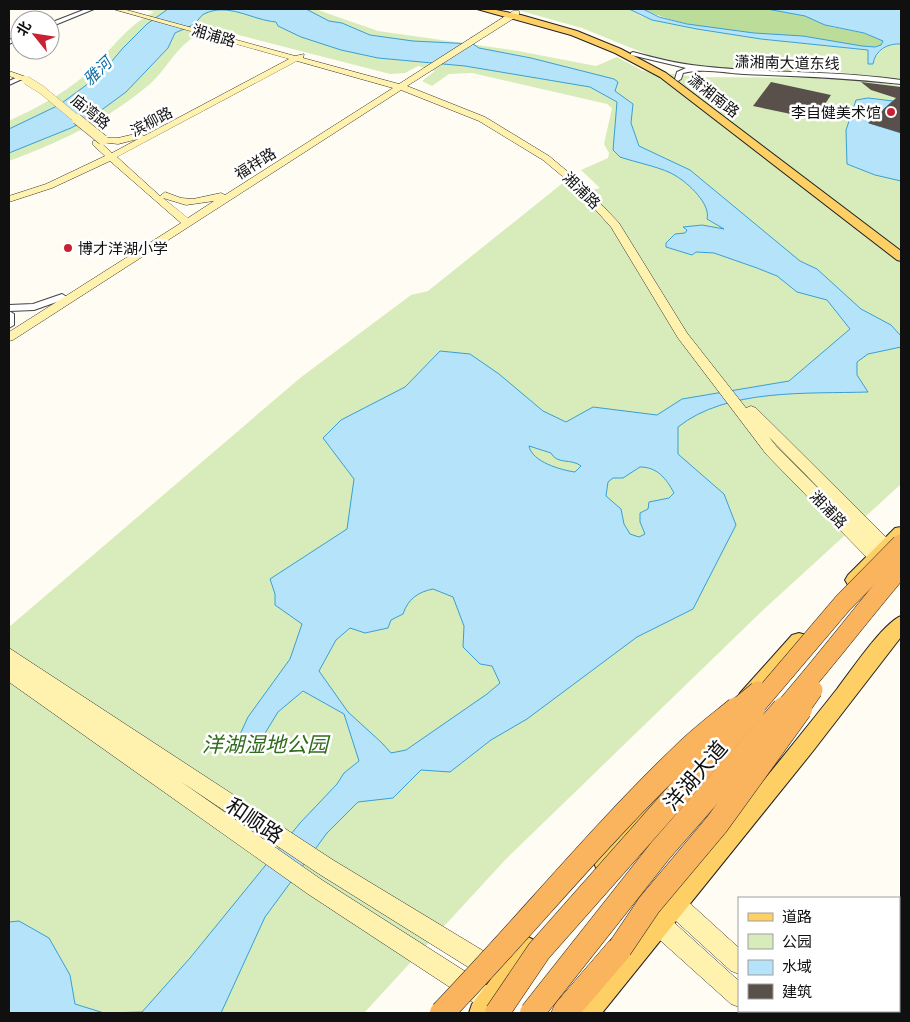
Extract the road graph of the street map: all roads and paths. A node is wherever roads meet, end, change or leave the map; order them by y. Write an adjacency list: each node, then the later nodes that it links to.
1 (90, 9): 8 (street)
2 (116, 9): 7 (main road, 湘浦路)
3 (126, 9): 7 (main road, 湘浦路)
4 (480, 9): 5 (main road, 潇湘南路)
5 (494, 10): 6 (main road, 潇湘南路); 10 (main road)
6 (512, 14): 9 (main road, 潇湘南路); 10 (main road, 福祥路); 13 (main road, 潇湘南路)
7 (144, 15): 11 (main road, 湘浦路)
8 (60, 21)
9 (534, 21): 10 (main road); 37 (main road, 潇湘南路)
10 (499, 22): 17 (main road, 福祥路)
11 (199, 30): 12 (main road, 湘浦路); 14 (main road, 湘浦路)
12 (272, 52): 14 (main road, 湘浦路); 15 (main road)
13 (634, 54): 20 (main road, 潇湘南路); 21 (street, 潇湘南大道东线)
14 (296, 56): 15 (main road, 滨柳路); 16 (main road, 湘浦路); 19 (main road, 湘浦路)
15 (280, 64): 16 (main road); 24 (main road, 滨柳路)
16 (316, 64): 19 (main road, 湘浦路)
17 (422, 72): 19 (main road); 22 (main road, 福祥路); 23 (main road)
18 (14, 79): 25 (main road, 庙湾路)
19 (380, 79): 22 (main road, 湘浦路)
20 (678, 79): 21 (street, 潇湘南大道东线); 36 (main road, 潇湘南路)
21 (901, 82)
22 (396, 88): 23 (main road, 湘浦路); 23 (main road); 31 (main road, 福祥路); 34 (main road, 福祥路)
23 (421, 91): 45 (main road, 湘浦路)
24 (140, 139): 25 (main road); 26 (main road, 滨柳路); 27 (main road)
25 (100, 142): 26 (main road, 庙湾路); 28 (main road)
26 (113, 153): 27 (main road, 庙湾路); 28 (main road, 滨柳路)
27 (128, 166): 28 (main road); 30 (main road, 庙湾路); 33 (main road, 庙湾路)
28 (84, 168): 29 (main road, 滨柳路); 32 (main road, 滨柳路)
29 (9, 195)
30 (165, 195): 31 (main road); 34 (main road, 庙湾路)
31 (222, 196): 34 (main road, 福祥路)
32 (9, 199)
33 (167, 207): 34 (main road, 庙湾路); 35 (main road)
34 (189, 220): 35 (main road, 福祥路); 43 (main road, 福祥路)
35 (162, 233): 38 (main road, 福祥路)
36 (901, 250)
37 (901, 257)
38 (62, 297): 39 (street); 42 (main road, 福祥路)
39 (9, 308)
40 (9, 314): 41 (street)
41 (9, 325)
42 (9, 330)
43 (9, 337)
44 (901, 533): 45 (main road)
45 (887, 549): 46 (main road, 湘浦路); 48 (main road, 湘浦路); 50 (highway, 洋湖大道, bridge); 57 (main road)
46 (901, 561)
47 (901, 567): 52 (highway, 洋湖大道, bridge)
48 (901, 579)
49 (901, 624): 54 (main road)
50 (815, 635): 59 (highway, 洋湖大道, bridge); 60 (highway, bridge)
51 (9, 656): 57 (main road, 和顺路)
52 (830, 656): 61 (highway, 洋湖大道, bridge); 62 (highway, bridge)
53 (9, 672): 59 (main road, 和顺路)
54 (675, 905): 55 (main road); 56 (main road)
55 (660, 925): 58 (main road); 63 (main road)
56 (738, 962)
57 (506, 977): 59 (main road)
58 (738, 995)
59 (490, 1009)
60 (442, 1013)
61 (532, 1013)
62 (564, 1013)
63 (586, 1013)

